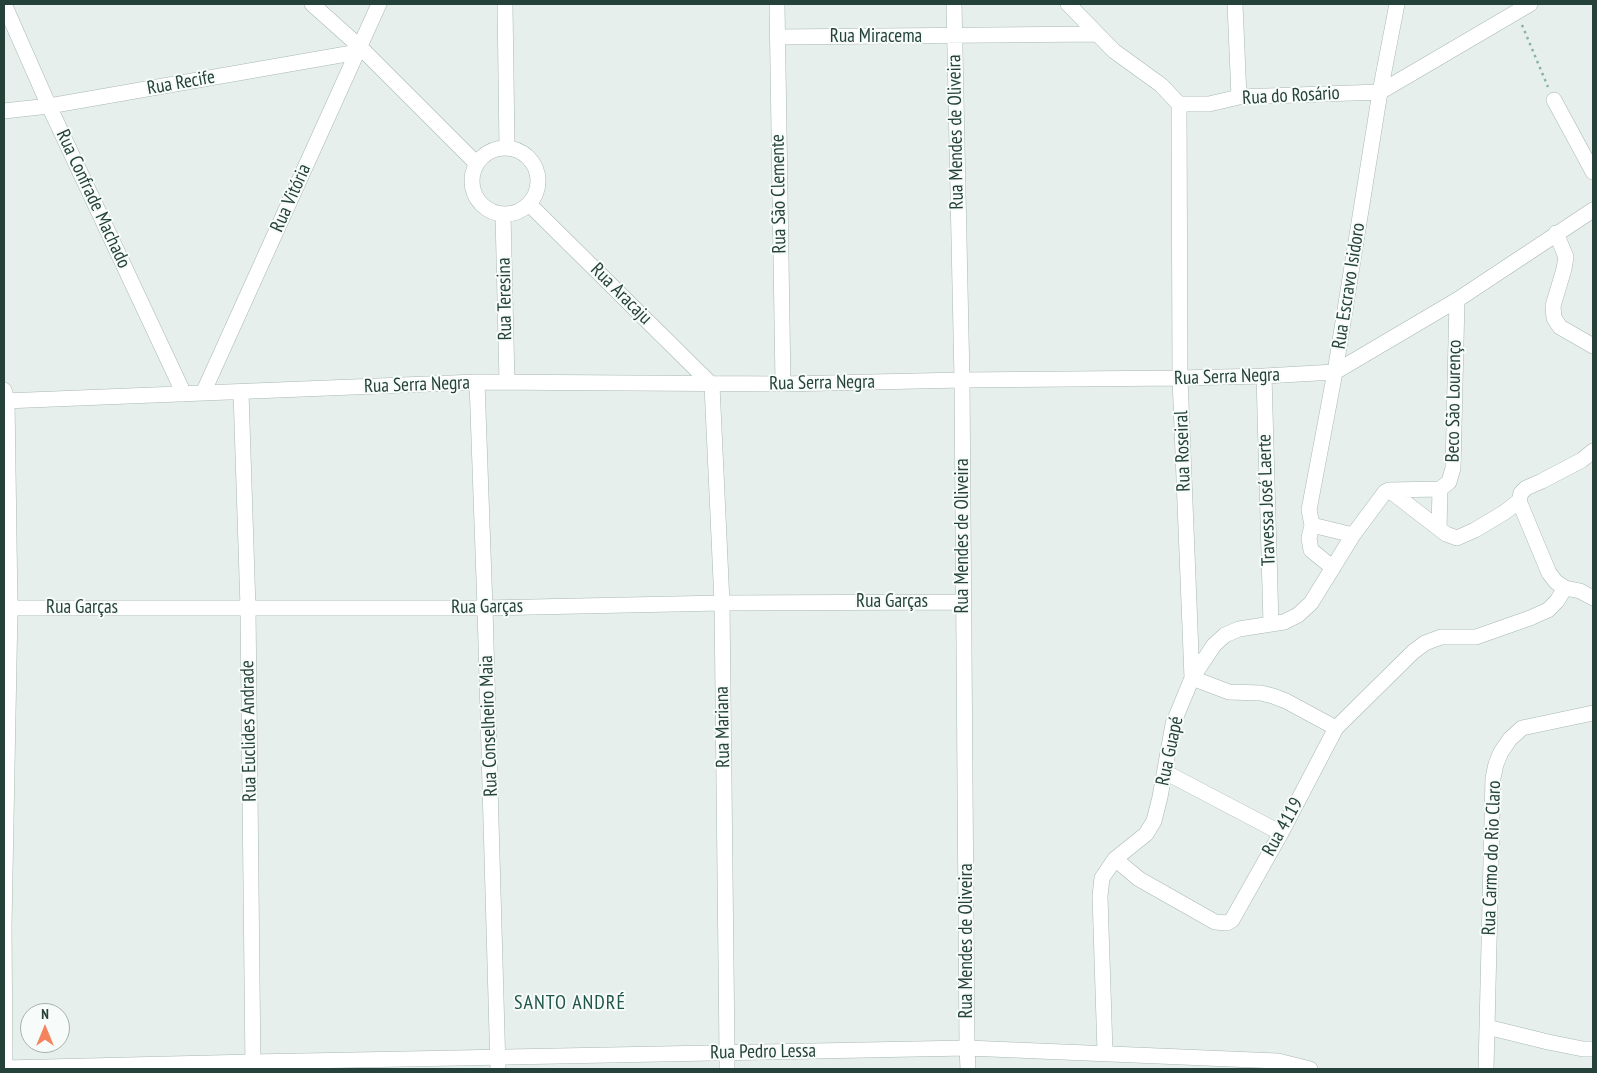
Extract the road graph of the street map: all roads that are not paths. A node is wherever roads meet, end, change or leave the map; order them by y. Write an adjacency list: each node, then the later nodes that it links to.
1 (4, 4): 19 (street, Rua Confrade Machado)
2 (312, 4): 14 (street)
3 (379, 4): 14 (street, Rua Vitória)
4 (505, 4): 21 (street)
5 (777, 4): 12 (street, Rua São Clemente)
6 (954, 4): 13 (street, Rua Mendes de Oliveira)
7 (1068, 4): 11 (street)
8 (1235, 4): 16 (street)
9 (1397, 4): 15 (street, Rua Escravo Isidoro)
10 (1522, 7): 15 (street, Rua do Rosário)
11 (1096, 34): 13 (street, Rua Miracema); 18 (street)
12 (776, 37): 13 (street, Rua Miracema); 36 (street, Rua São Clemente)
13 (954, 37): 33 (street, Rua Mendes de Oliveira)
14 (359, 50): 19 (street, Rua Recife); 22 (street); 39 (street, Rua Vitória)
15 (1380, 92): 16 (street, Rua do Rosário); 30 (street, Rua Escravo Isidoro)
16 (1239, 97): 18 (street, Rua do Rosário)
17 (1554, 100): 23 (street)
18 (1179, 104): 32 (street, Rua Roseiral)
19 (49, 106): 20 (street, Rua Recife); 40 (street, Rua Confrade Machado)
20 (4, 111)
21 (507, 148): 22 (street); 24 (street)
22 (476, 163): 26 (street)
23 (1593, 172)
24 (529, 204): 26 (street); 37 (street, Rua Aracaju)
25 (1593, 210): 27 (street, Rua Serra Negra)
26 (503, 215): 35 (street, Rua Teresina)
27 (1556, 233): 28 (street, Rua Serra Negra); 29 (street)
28 (1456, 300): 30 (street, Rua Serra Negra); 43 (street, Beco São Lourenço)
29 (1593, 346)
30 (1335, 372): 31 (street, Rua Serra Negra); 46 (street, Rua Escravo Isidoro)
31 (1264, 376): 32 (street, Rua Serra Negra); 57 (street, Travessa José Laerte)
32 (1180, 378): 33 (street, Rua Serra Negra); 58 (street, Rua Roseiral)
33 (962, 380): 36 (street, Rua Serra Negra); 52 (street, Rua Mendes de Oliveira)
34 (477, 382): 35 (street, Rua Serra Negra); 38 (street, Rua Serra Negra); 56 (street, Rua Conselheiro Maia)
35 (506, 382): 37 (street, Rua Serra Negra)
36 (783, 384): 37 (street, Rua Serra Negra)
37 (712, 385): 53 (street, Rua Mariana)
38 (242, 392): 39 (street, Rua Serra Negra); 55 (street, Rua Euclides Andrade)
39 (202, 393): 40 (street, Rua Serra Negra)
40 (184, 394): 41 (street, Rua Serra Negra)
41 (5, 397): 54 (street)
42 (1593, 450): 45 (street)
43 (1440, 489): 44 (street); 47 (street, Beco São Lourenço)
44 (1389, 490): 47 (street); 48 (street, Rua Guapé)
45 (1520, 501): 47 (street); 50 (street)
46 (1312, 525): 48 (street); 49 (street, Rua Escravo Isidoro)
47 (1439, 528)
48 (1354, 536): 49 (street, Rua Guapé)
49 (1333, 568): 57 (street, Rua Guapé)
50 (1565, 588): 51 (street); 60 (street, Rua 4119)
51 (1593, 598)
52 (964, 602): 53 (street, Rua Garças); 66 (street, Rua Mendes de Oliveira)
53 (722, 603): 56 (street, Rua Garças); 69 (street, Rua Mariana)
54 (10, 608): 55 (street, Rua Garças); 64 (street)
55 (248, 608): 56 (street, Rua Garças); 71 (street, Rua Euclides Andrade)
56 (485, 608): 70 (street, Rua Conselheiro Maia)
57 (1271, 624): 58 (street, Rua Guapé)
58 (1192, 678): 60 (street); 61 (street, Rua Guapé)
59 (1593, 713): 65 (street, Rua Carmo do Rio Claro)
60 (1336, 728): 62 (street, Rua 4119)
61 (1165, 772): 62 (street); 63 (street, Rua Guapé)
62 (1281, 833): 63 (street, Rua 4119)
63 (1115, 858): 68 (street, Rua Guapé)
64 (4, 926): 72 (street)
65 (1487, 1027): 67 (street); 76 (street, Rua Carmo do Rio Claro)
66 (968, 1048): 68 (street, Rua Pedro Lessa); 69 (street, Rua Pedro Lessa); 74 (street, Rua Mendes de Oliveira)
67 (1593, 1049)
68 (1105, 1052): 75 (street, Rua Pedro Lessa)
69 (727, 1053): 70 (street, Rua Pedro Lessa); 73 (street, Rua Mariana)
70 (498, 1063): 71 (street, Rua Pedro Lessa)
71 (252, 1065): 72 (street, Rua Pedro Lessa)
72 (5, 1069)
73 (727, 1069)
74 (968, 1069)
75 (1310, 1069)
76 (1486, 1069)

